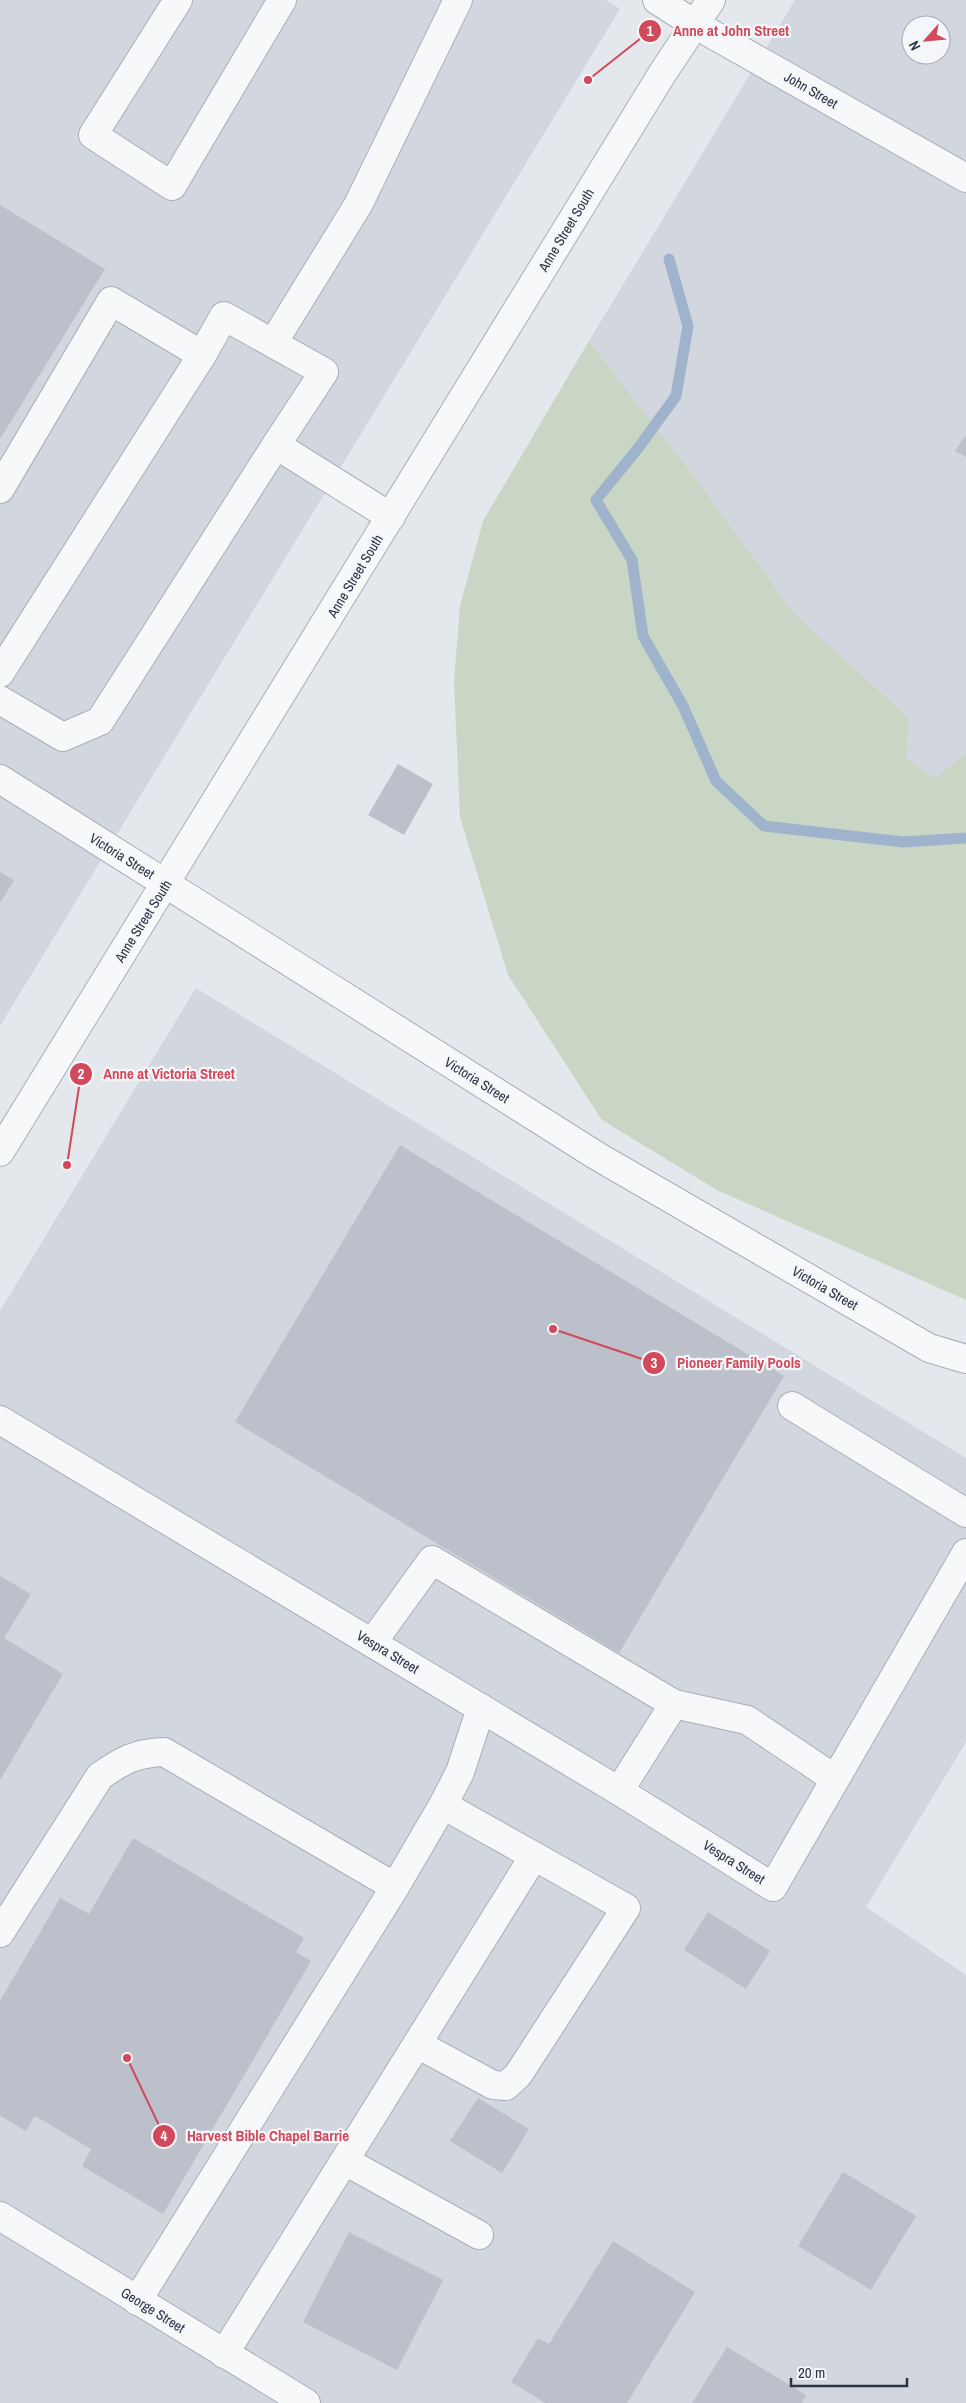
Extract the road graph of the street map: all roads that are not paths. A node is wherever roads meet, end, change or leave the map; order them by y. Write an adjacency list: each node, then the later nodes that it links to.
1 (178, 0): 2 (street)
2 (282, 0)
3 (458, 0): 8 (street)
4 (657, 0): 6 (street, John Street)
5 (711, 0): 6 (street, Anne Street South)
6 (696, 24): 7 (street, John Street); 12 (street, Anne Street South)
7 (966, 178)
8 (273, 343): 9 (street); 10 (street)
9 (202, 355): 11 (street); 13 (street)
10 (276, 445): 12 (street); 14 (street)
11 (0, 489)
12 (391, 517): 16 (street, Anne Street South)
13 (0, 673)
14 (0, 700)
15 (0, 779): 16 (street, Victoria Street)
16 (167, 884): 17 (street, Anne Street South); 18 (street, Victoria Street)
17 (0, 1152)
18 (966, 1359)
19 (792, 1406): 21 (street)
20 (0, 1420): 23 (street, Vespra Street)
21 (966, 1513)
22 (966, 1553): 26 (street)
23 (372, 1643): 24 (street); 25 (street, Vespra Street)
24 (674, 1704): 26 (street); 27 (street)
25 (481, 1708): 27 (street, Vespra Street); 28 (street)
26 (836, 1779): 27 (street, Vespra Street)
27 (619, 1791)
28 (443, 1805): 29 (street); 30 (street)
29 (534, 1856): 32 (street); 32 (street)
30 (395, 1887): 31 (street); 36 (street)
31 (0, 1933)
32 (417, 2044): 33 (street)
33 (345, 2161): 35 (street); 37 (street)
34 (0, 2216): 36 (street, George Street)
35 (479, 2235)
36 (137, 2300): 37 (street, George Street)
37 (224, 2354): 38 (street, George Street)
38 (306, 2403)

